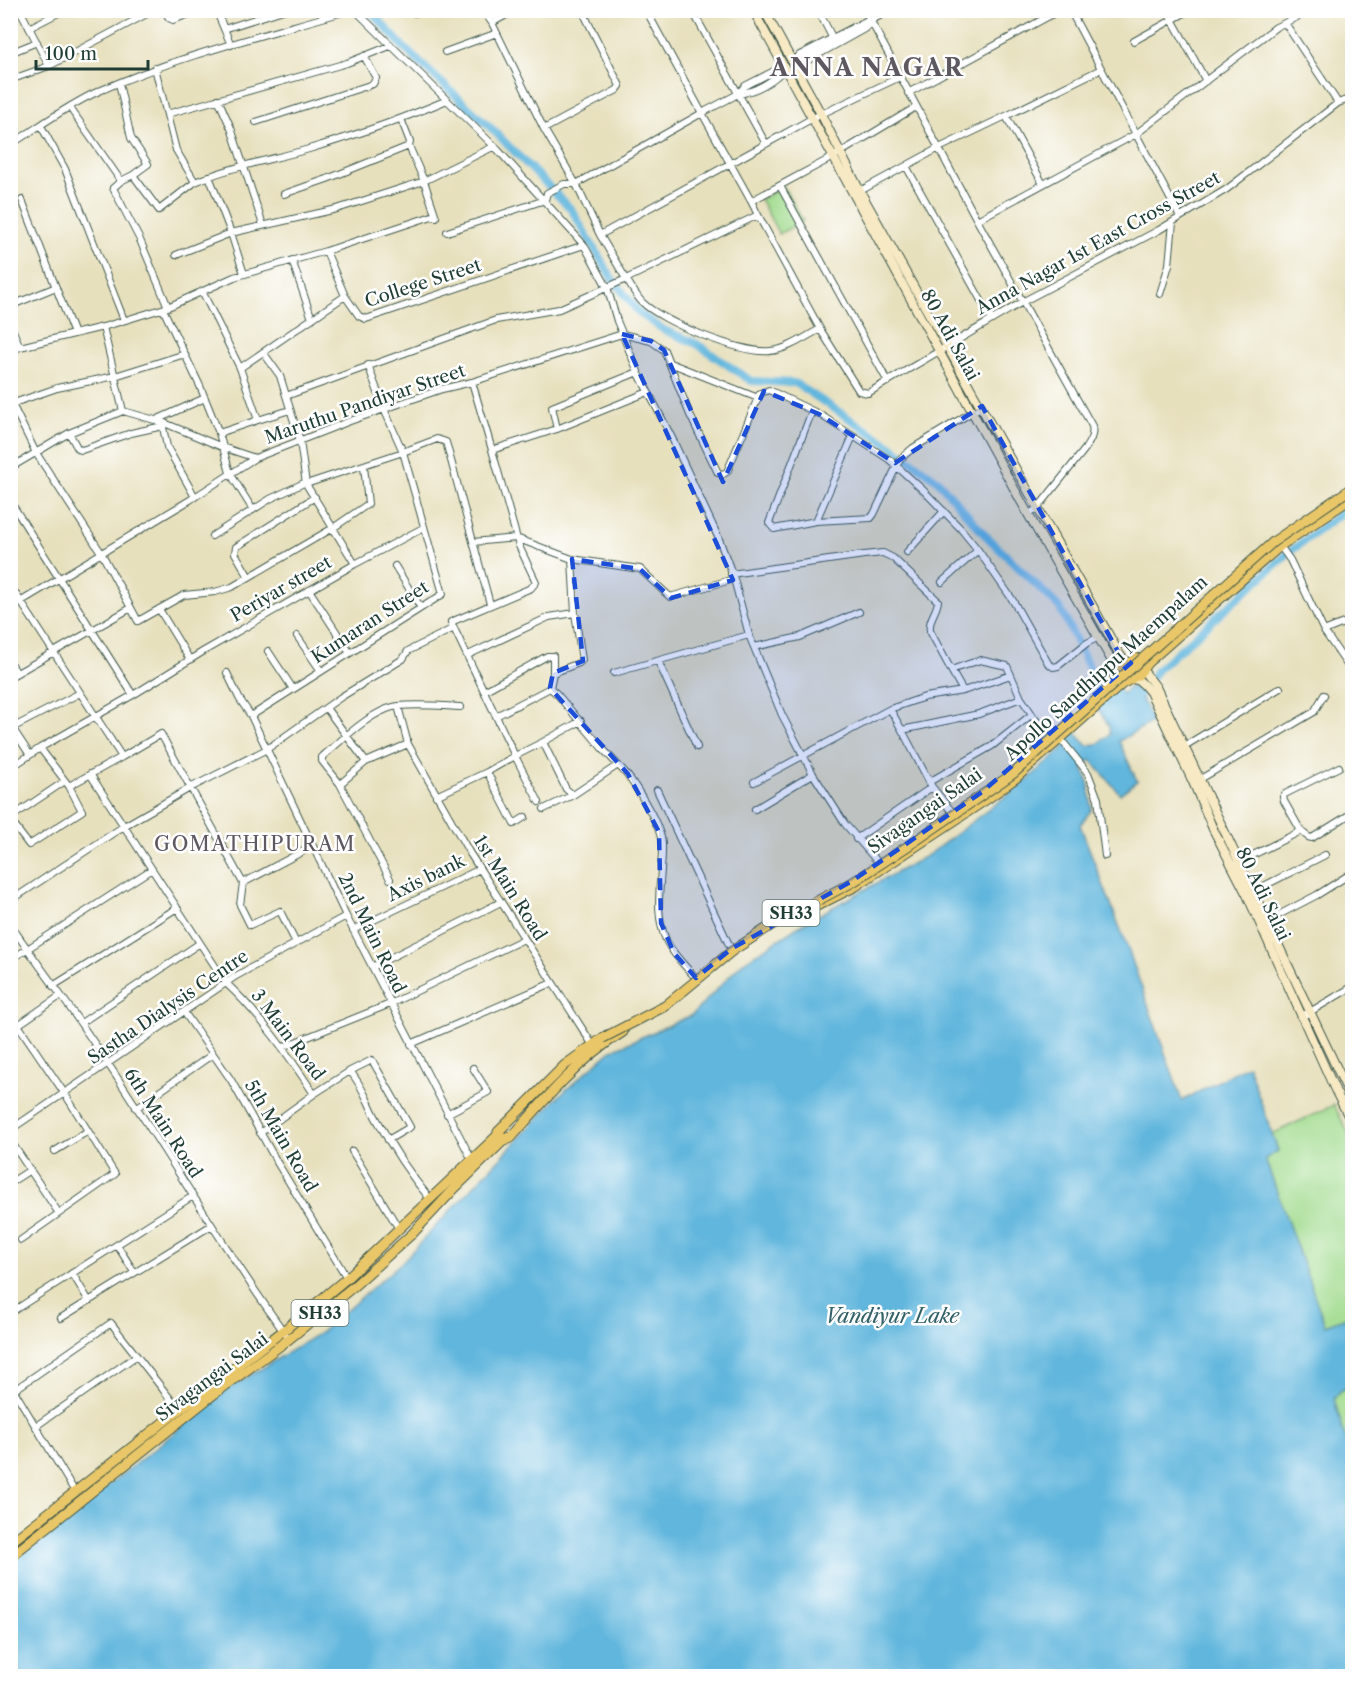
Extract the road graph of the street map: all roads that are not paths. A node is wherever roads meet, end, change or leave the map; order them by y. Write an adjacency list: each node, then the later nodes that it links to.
1 (21, 10): 31 (street)
2 (64, 10): 31 (street)
3 (154, 10): 43 (street)
4 (164, 10): 5 (street)
5 (200, 10)
6 (216, 10): 32 (street)
7 (283, 10): 32 (street)
8 (350, 10): 37 (street)
9 (355, 10): 38 (street)
10 (426, 10): 26 (street)
11 (483, 10): 29 (street)
12 (515, 10): 29 (street)
13 (582, 10): 66 (street)
14 (646, 10): 59 (street, Anna Nagar 1st East Cross Street)
15 (692, 10): 52 (street)
16 (753, 10): 45 (main road, 80 Adi Salai)
17 (764, 10): 42 (main road, 80 Adi Salai)
18 (818, 10): 34 (street)
19 (865, 10): 28 (street)
20 (889, 10): 28 (street)
21 (1060, 10): 51 (street)
22 (1070, 10): 46 (street)
23 (1167, 10): 27 (street)
24 (1190, 10): 27 (street)
25 (1312, 10): 30 (street)
26 (415, 13)
27 (1172, 20): 35 (street); 49 (street)
28 (871, 21): 34 (street); 42 (street); 47 (street)
29 (492, 23): 33 (street)
30 (1286, 23): 49 (street); 56 (street)
31 (29, 28): 36 (street)
32 (224, 28): 37 (street)
33 (497, 33): 40 (street); 66 (street)
34 (833, 39): 42 (street)
35 (1134, 41)
36 (37, 42): 39 (street); 43 (street)
37 (231, 45): 44 (street)
38 (390, 46): 41 (street); 55 (street)
39 (10, 52)
40 (445, 52)
41 (364, 57): 54 (street); 64 (street)
42 (793, 63): 45 (street); 61 (main road, 80 Adi Salai)
43 (49, 66): 48 (street)
44 (155, 68): 50 (street); 60 (street)
45 (785, 68): 52 (street); 61 (main road, 80 Adi Salai)
46 (1101, 69): 62 (street); 67 (street)
47 (900, 77): 51 (street); 61 (street)
48 (10, 80)
49 (1206, 81): 67 (street)
50 (119, 83): 58 (street); 77 (street)
51 (908, 93): 57 (street)
52 (738, 94): 59 (street); 68 (street)
53 (1353, 98): 56 (street, Anna Nagar 1st East Cross Street)
54 (218, 99): 60 (street); 75 (street)
55 (447, 100): 63 (street); 71 (street)
56 (1338, 103): 91 (street, Anna Nagar 1st East Cross Street)
57 (916, 107): 72 (street); 73 (street)
58 (69, 108): 65 (street); 79 (street)
59 (702, 113): 74 (street, Anna Nagar 1st East Cross Street); 82 (street)
60 (167, 114): 81 (street)
61 (817, 116): 68 (street); 73 (main road, 80 Adi Salai)
62 (1006, 116): 72 (street); 83 (street)
63 (401, 119): 70 (street); 75 (street)
64 (256, 122)
65 (41, 126): 69 (street); 113 (street)
66 (544, 129): 82 (street)
67 (1136, 135): 83 (street); 91 (street)
68 (766, 144): 74 (street)
69 (10, 145)
70 (409, 146): 80 (street); 86 (street)
71 (495, 146): 80 (street); 88 (street)
72 (939, 148): 76 (street); 92 (street)
73 (837, 155): 84 (street); 85 (main road, 80 Adi Salai); 121 (main road, 80 Adi Salai)
74 (730, 163): 89 (street, Anna Nagar 1st East Cross Street); 97 (street)
75 (244, 165): 78 (street); 94 (street)
76 (906, 166): 85 (street); 114 (street)
77 (133, 175): 79 (street); 81 (street)
78 (209, 176): 81 (street); 95 (street)
79 (121, 181): 111 (street)
80 (424, 181): 94 (street); 99 (street)
81 (195, 182)
82 (576, 184): 88 (street); 97 (street)
83 (1043, 184): 92 (street)
84 (780, 186): 89 (street); 131 (street)
85 (860, 191): 121 (main road, 80 Adi Salai)
86 (284, 194)
87 (22, 200): 105 (street)
88 (545, 200): 96 (street); 98 (street)
89 (751, 201): 90 (street, Anna Nagar 1st East Cross Street)
90 (758, 215): 103 (street); 117 (street, Anna Nagar 1st East Cross Street)
91 (1180, 218): 93 (street, Anna Nagar 1st East Cross Street)
92 (977, 220): 109 (street)
93 (1173, 222): 107 (street); 109 (street, Anna Nagar 1st East Cross Street)
94 (263, 225): 95 (street)
95 (231, 232): 100 (street); 102 (street)
96 (447, 232)
97 (600, 235): 103 (street)
98 (584, 244): 104 (street); 108 (street, College Street)
99 (326, 251): 101 (street); 108 (street)
100 (176, 255)
101 (292, 260): 102 (street); 112 (street)
102 (244, 274): 106 (street)
103 (624, 280): 104 (street); 117 (street)
104 (609, 286): 119 (street); 126 (street)
105 (56, 287): 110 (street); 118 (street)
106 (202, 291): 111 (street); 127 (street)
107 (1160, 294)
108 (345, 296): 112 (street, College Street)
109 (1024, 301): 114 (street, Anna Nagar 1st East Cross Street); 166 (street)
110 (10, 306)
111 (165, 308): 113 (street); 124 (street)
112 (312, 319): 123 (street, College Street)
113 (124, 320): 116 (street)
114 (992, 320): 121 (street, Anna Nagar 1st East Cross Street)
115 (10, 324): 120 (street)
116 (102, 327): 118 (street); 129 (street)
117 (820, 329): 131 (street, Anna Nagar 1st East Cross Street)
118 (74, 334): 120 (street)
119 (622, 334): 125 (street); 128 (street); 130 (street, Maruthu Pandiyar Street)
120 (20, 347): 122 (street)
121 (944, 348): 131 (street, Anna Nagar 1st East Cross Street); 137 (main road, 80 Adi Salai); 142 (main road, 80 Adi Salai)
122 (10, 351)
123 (263, 352): 127 (street, College Street); 133 (street)
124 (185, 354): 129 (street); 134 (street)
125 (670, 363): 135 (street); 135 (street)
126 (368, 365): 133 (street); 138 (street)
127 (240, 368): 143 (street)
128 (638, 372): 132 (street); 145 (street)
129 (115, 376): 136 (street); 140 (street)
130 (472, 382): 138 (street, Maruthu Pandiyar Street); 151 (street)
131 (888, 382)
132 (648, 392): 145 (street); 184 (street)
133 (286, 396): 139 (street)
134 (205, 398): 144 (street); 146 (street)
135 (758, 398): 141 (street)
136 (11, 403): 153 (street)
137 (982, 406): 142 (street); 166 (main road, 80 Adi Salai)
138 (384, 409): 149 (street, Maruthu Pandiyar Street); 152 (street)
139 (290, 410): 143 (street); 149 (street)
140 (123, 411): 144 (street); 147 (street)
141 (812, 411): 148 (street); 170 (street)
142 (973, 411): 155 (street); 169 (main road, 80 Adi Salai)
143 (258, 420): 146 (street)
144 (160, 423): 147 (street); 150 (street); 162 (street)
145 (557, 429): 151 (street)
146 (219, 433): 150 (street)
147 (69, 434): 153 (street)
148 (853, 436): 155 (street); 170 (street)
149 (300, 441): 154 (street, Maruthu Pandiyar Street); 159 (street)
150 (222, 447): 154 (street); 158 (street)
151 (492, 450): 174 (street)
152 (403, 452): 156 (street); 172 (street, Kumaran Street); 175 (street)
153 (36, 453): 157 (street); 179 (street)
154 (255, 458): 158 (street, Maruthu Pandiyar Street)
155 (899, 462): 168 (street); 170 (street)
156 (364, 466): 159 (street); 171 (street)
157 (10, 468)
158 (230, 473): 162 (street, Maruthu Pandiyar Street); 167 (street)
159 (306, 483): 163 (street, Periyar street); 167 (street)
160 (1353, 487): 212 (main road, Sivagangai Salai); 318 (main road, Apollo Sandhippu Maempalam, bridge)
161 (1353, 493): 318 (main road, Apollo Sandhippu Maempalam, bridge)
162 (195, 497): 179 (street, Maruthu Pandiyar Street)
163 (315, 497): 171 (street, Periyar street); 183 (street)
164 (1353, 498): 176 (main road, Sivagangai Salai)
165 (10, 501): 185 (street)
166 (1037, 509): 169 (street); 212 (main road, 80 Adi Salai)
167 (253, 510): 173 (street)
168 (945, 511): 177 (street); 178 (street)
169 (1028, 514): 203 (main road, 80 Adi Salai)
170 (816, 521)
171 (333, 528): 181 (street, Periyar street); 183 (street)
172 (423, 528): 181 (street, Periyar street); 193 (street, Kumaran Street)
173 (212, 536)
174 (516, 538): 175 (street); 180 (street); 190 (street)
175 (473, 542): 190 (street)
176 (1282, 548): 200 (street); 221 (main road, Sivagangai Salai)
177 (978, 550): 186 (street); 203 (street)
178 (907, 552)
179 (102, 554): 185 (street, Maruthu Pandiyar Street); 192 (street)
180 (572, 559): 184 (street); 196 (street)
181 (355, 564): 188 (street, Periyar street)
182 (395, 566): 193 (street)
183 (249, 577): 194 (street)
184 (733, 577): 201 (street); 213 (street)
185 (60, 579): 189 (street, Maruthu Pandiyar Street); 198 (street)
186 (942, 582)
187 (10, 585): 189 (street)
188 (309, 590): 207 (street); 209 (street, Periyar street)
189 (21, 602): 191 (street, Maruthu Pandiyar Street); 206 (street)
190 (490, 604): 197 (street)
191 (10, 608)
192 (131, 608): 194 (street); 198 (street)
193 (421, 608): 207 (street, Kumaran Street)
194 (159, 609): 209 (street)
195 (859, 612): 204 (street)
196 (575, 613): 208 (street); 217 (street)
197 (454, 628): 208 (street); 234 (street)
198 (92, 629): 206 (street); 229 (street)
199 (1353, 630): 200 (street)
200 (1324, 632): 215 (street)
201 (749, 635): 204 (street); 210 (street)
202 (297, 636): 214 (street)
203 (1099, 637): 222 (main road, 80 Adi Salai)
204 (754, 646): 253 (street)
205 (267, 651): 225 (street)
206 (54, 652): 219 (street); 228 (street)
207 (350, 653): 214 (street, Kumaran Street)
208 (468, 655): 226 (street)
209 (190, 660): 229 (street, Periyar street)
210 (658, 661): 218 (street); 247 (street)
211 (10, 663): 219 (street)
212 (1131, 663): 221 (main road, 80 Adi Salai); 222 (main road, Sivagangai Salai)
213 (951, 670): 220 (street); 227 (street)
214 (321, 671): 225 (street, Kumaran Street)
215 (1353, 672)
216 (227, 673): 238 (street, 2nd Main Road)
217 (554, 673): 223 (street); 226 (street)
218 (614, 673)
219 (14, 675)
220 (1011, 675): 227 (street); 231 (street)
221 (1143, 675): 222 (main road, Sivagangai Salai); 250 (main road, 80 Adi Salai)
222 (1118, 681): 244 (main road, Sivagangai Salai / SH33, bridge)
223 (550, 688): 239 (street); 240 (street)
224 (1280, 688): 250 (street)
225 (293, 689): 238 (street, Kumaran Street)
226 (484, 691): 239 (street)
227 (963, 691): 235 (street)
228 (80, 693): 237 (street); 241 (street)
229 (133, 695): 237 (street, Periyar street)
230 (1324, 695): 262 (street)
231 (1021, 698): 236 (street); 242 (street)
232 (398, 706): 233 (street); 243 (street); 246 (street, 1st Main Road)
233 (460, 707)
234 (326, 708): 243 (street); 249 (street)
235 (890, 709): 242 (street); 253 (street)
236 (1031, 715): 244 (street); 266 (street)
237 (95, 716): 248 (street, Periyar street); 254 (street)
238 (251, 716): 249 (street, 2nd Main Road)
239 (496, 716): 252 (street)
240 (580, 721): 245 (street); 256 (street)
241 (11, 727): 251 (street)
242 (902, 730): 266 (street)
243 (346, 736): 255 (street); 265 (street)
244 (1055, 737): 274 (main road, Sivagangai Salai / SH33); 283 (street); 285 (main road, Sivagangai Salai / SH33)
245 (543, 742): 252 (street); 269 (street)
246 (408, 744): 255 (street); 270 (street, 1st Main Road)
247 (697, 747)
248 (40, 748): 251 (street, Periyar street); 264 (street)
249 (267, 749): 267 (street); 281 (street, 2nd Main Road)
250 (1181, 749): 262 (main road, 80 Adi Salai)
251 (30, 755): 258 (street, Periyar street)
252 (515, 756): 259 (street); 271 (street)
253 (803, 756): 261 (street); 263 (street)
254 (122, 757): 260 (street); 267 (street)
255 (366, 762): 265 (street)
256 (618, 765): 269 (street); 306 (street)
257 (1339, 767): 279 (street)
258 (10, 768)
259 (487, 772): 270 (street); 276 (street)
260 (90, 774): 264 (street); 278 (street, 3 Main Road)
261 (813, 774): 273 (street); 280 (street)
262 (1197, 781): 284 (main road, 80 Adi Salai)
263 (754, 782)
264 (67, 784): 277 (street); 277 (street)
265 (340, 784): 289 (street)
266 (930, 785): 274 (street); 280 (street)
267 (190, 788): 278 (street); 290 (street)
268 (657, 790): 303 (street)
269 (573, 795): 272 (street)
270 (436, 796): 287 (street, 1st Main Road)
271 (539, 802)
272 (544, 809)
273 (755, 809)
274 (953, 813): 285 (main road, Sivagangai Salai / SH33)
275 (1353, 813): 279 (street)
276 (525, 817)
277 (10, 819)
278 (124, 826): 286 (street, 3 Main Road); 292 (street)
279 (1301, 831): 284 (street)
280 (856, 839): 285 (street)
281 (313, 846): 290 (street); 295 (street, 2nd Main Road)
282 (1325, 855): 291 (street)
283 (1105, 856)
284 (1235, 864): 291 (main road, 80 Adi Salai)
285 (882, 866): 303 (main road, Sivagangai Salai / SH33); 337 (main road, Sivagangai Salai / SH33)
286 (152, 869): 294 (street, 3 Main Road); 302 (street)
287 (480, 869): 293 (street, 1st Main Road); 298 (street, Axis bank)
288 (1353, 873): 296 (street)
289 (390, 879)
290 (243, 883): 301 (street)
291 (1250, 893): 296 (main road, 80 Adi Salai)
292 (10, 901)
293 (501, 902): 299 (street, 1st Main Road); 305 (street)
294 (177, 908): 300 (street, 3 Main Road); 309 (street)
295 (346, 916): 298 (street, 2nd Main Road); 301 (street, Sastha Dialysis Centre)
296 (1263, 923): 315 (main road, 80 Adi Salai)
297 (10, 924): 302 (street, 6th Main Road)
298 (353, 930): 305 (street, 2nd Main Road)
299 (524, 939): 308 (street, 1st Main Road); 312 (street)
300 (201, 943): 307 (street, 3 Main Road); 316 (street)
301 (296, 943): 307 (street, Sastha Dialysis Centre)
302 (27, 949): 304 (street); 309 (street, 6th Main Road)
303 (731, 949): 306 (main road, Sivagangai Salai / SH33)
304 (10, 960)
305 (372, 967): 312 (street, 2nd Main Road)
306 (696, 978): 320 (main road, Sivagangai Salai / SH33)
307 (226, 983): 313 (street, Sastha Dialysis Centre); 321 (street, 3 Main Road)
308 (552, 983): 319 (street); 320 (street, 1st Main Road)
309 (53, 986): 311 (street, 6th Main Road)
310 (1353, 987): 315 (street)
311 (60, 996): 316 (street, 6th Main Road); 317 (street)
312 (390, 1004): 319 (street, 2nd Main Road); 321 (street)
313 (184, 1012): 322 (street, 5th Main Road); 323 (street, Sastha Dialysis Centre)
314 (10, 1013): 317 (street)
315 (1306, 1014): 326 (main road, 80 Adi Salai); 327 (main road, 80 Adi Salai)
316 (81, 1023): 323 (street, 6th Main Road)
317 (18, 1025): 328 (street)
318 (604, 1040): 337 (main road, Sivagangai Salai / SH33)
319 (411, 1044): 332 (street, 2nd Main Road)
320 (592, 1044): 337 (main road, Sivagangai Salai / SH33)
321 (283, 1047): 329 (street, 3 Main Road)
322 (213, 1054): 331 (street); 336 (street, 5th Main Road)
323 (108, 1065): 328 (street, Sastha Dialysis Centre); 331 (street, 6th Main Road)
324 (473, 1068): 332 (street)
325 (350, 1071): 329 (street, 3 Main Road); 339 (street, 3 Main Road); 339 (street)
326 (1350, 1087): 327 (street); 330 (main road, 80 Adi Salai)
327 (1336, 1092): 333 (main road, 80 Adi Salai)
328 (65, 1094): 334 (street, Sastha Dialysis Centre); 335 (street)
329 (314, 1094): 336 (street)
330 (1353, 1100)
331 (136, 1108): 345 (street, 6th Main Road)
332 (447, 1114): 342 (street, 2nd Main Road)
333 (1353, 1123)
334 (10, 1130)
335 (88, 1131): 340 (street); 347 (street)
336 (260, 1132): 354 (street, 5th Main Road)
337 (501, 1138): 342 (main road, Sivagangai Salai / SH33); 358 (main road, Sivagangai Salai / SH33)
338 (10, 1140): 343 (street)
339 (388, 1140): 346 (street, 3 Main Road)
340 (55, 1151)
341 (352, 1151): 349 (street)
342 (472, 1160): 346 (main road, Sivagangai Salai / SH33)
343 (30, 1170): 344 (street); 347 (street)
344 (10, 1183)
345 (193, 1196): 348 (street, 6th Main Road); 351 (street)
346 (430, 1200): 349 (main road, Sivagangai Salai / SH33)
347 (58, 1212): 350 (street)
348 (212, 1225): 352 (street); 358 (street, 6th Main Road)
349 (399, 1229): 354 (main road, Sivagangai Salai / SH33)
350 (21, 1240)
351 (117, 1245): 352 (street); 353 (street)
352 (134, 1272): 355 (street)
353 (72, 1273): 355 (street); 356 (street)
354 (347, 1278): 358 (main road, Sivagangai Salai / SH33)
355 (88, 1301): 357 (street)
356 (10, 1313)
357 (61, 1318)
358 (286, 1335): 361 (main road, Sivagangai Salai / SH33); 365 (main road, Sivagangai Salai / SH33)
359 (136, 1356): 360 (street); 361 (street); 362 (street)
360 (13, 1393): 362 (street)
361 (179, 1410): 363 (main road, Sivagangai Salai / SH33)
362 (36, 1426): 363 (street)
363 (75, 1492): 364 (main road, Sivagangai Salai / SH33)
364 (10, 1543)
365 (10, 1557)

